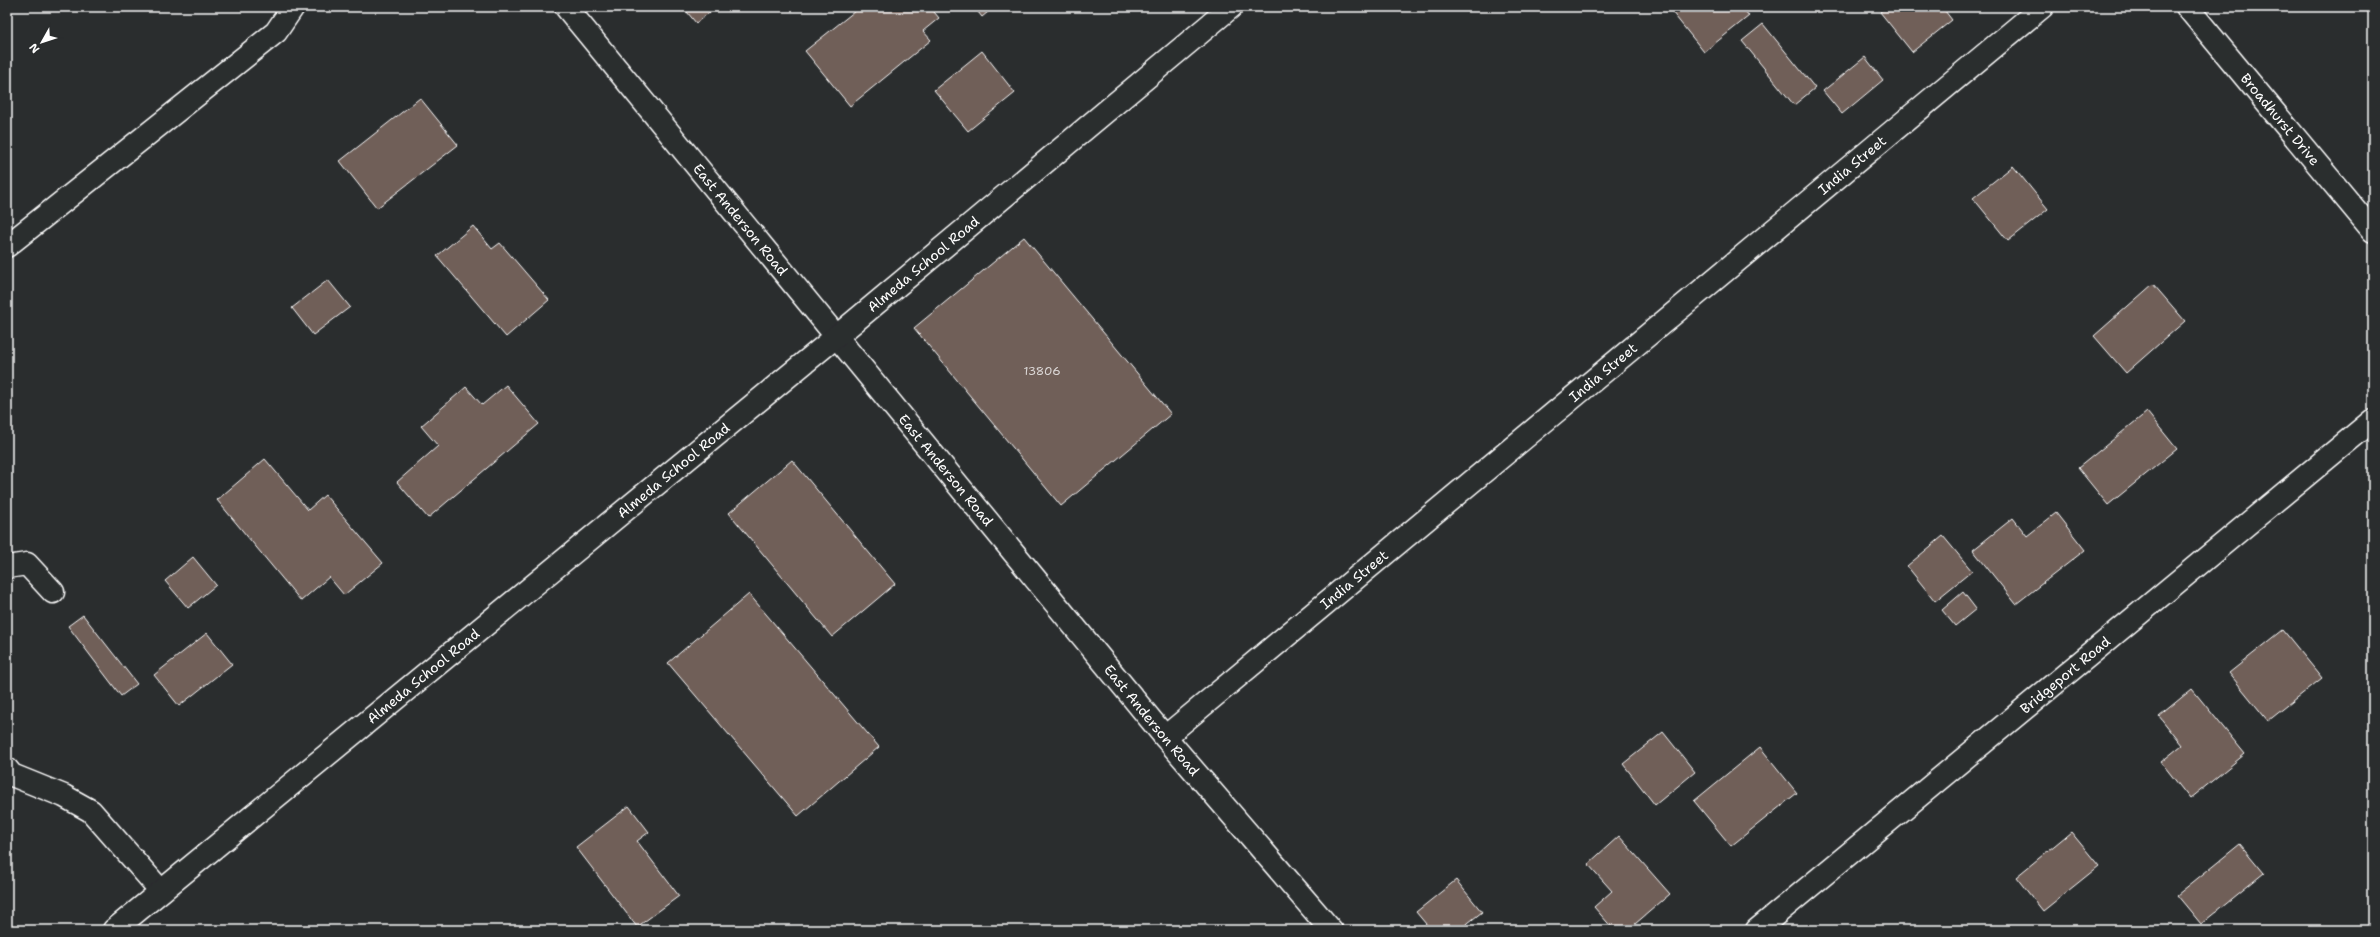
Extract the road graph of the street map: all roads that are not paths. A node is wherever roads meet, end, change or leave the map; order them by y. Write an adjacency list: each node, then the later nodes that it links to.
1 (293, 7): 7 (street)
2 (566, 7): 8 (street, East Anderson Road)
3 (1231, 7): 8 (street, Almeda School Road)
4 (2042, 7): 12 (street, India Street)
5 (2187, 7): 6 (street, Broadhurst Drive)
6 (2373, 231)
7 (7, 246)
8 (837, 336): 12 (street, East Anderson Road); 14 (street, Almeda School Road)
9 (2373, 420): 17 (street, Bridgeport Road)
10 (7, 567): 11 (street)
11 (53, 592)
12 (1165, 737): 16 (street, East Anderson Road)
13 (7, 769): 14 (street)
14 (162, 891): 15 (street, Almeda School Road)
15 (114, 930)
16 (1331, 930)
17 (1757, 930)

